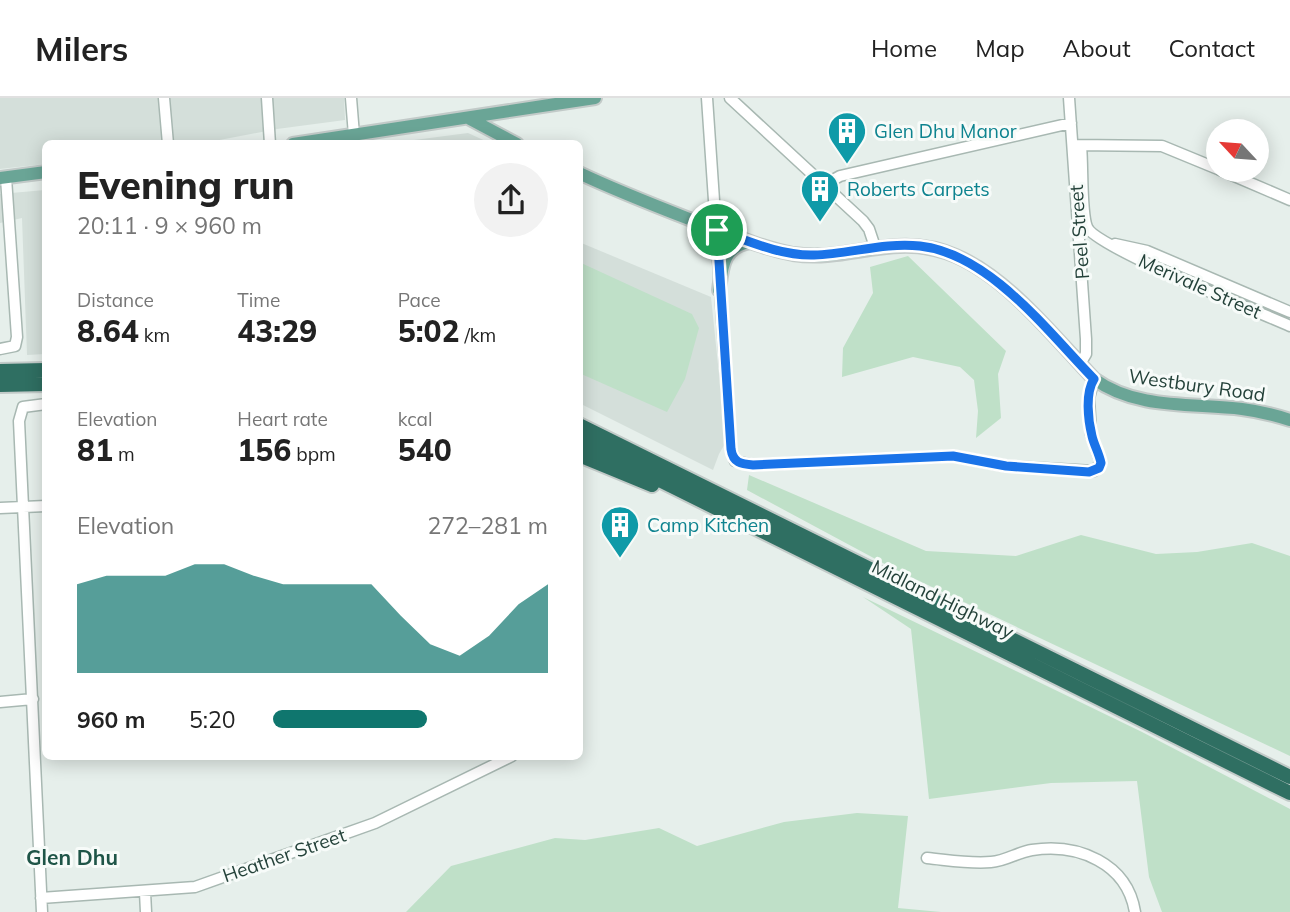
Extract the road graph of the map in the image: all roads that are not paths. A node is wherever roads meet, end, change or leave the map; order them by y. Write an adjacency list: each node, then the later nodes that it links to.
1 (164, 98): 12 (street)
2 (267, 98): 13 (street)
3 (351, 98): 11 (street)
4 (595, 98): 8 (main road)
5 (707, 98): 24 (street)
6 (730, 98): 22 (street)
7 (1069, 98): 10 (street, Peel Street)
8 (541, 102): 9 (main road)
9 (469, 118): 11 (main road); 15 (main road)
10 (1071, 122): 16 (street, Peel Street); 22 (street)
11 (354, 135): 14 (main road)
12 (168, 140)
13 (270, 140)
14 (320, 140)
15 (510, 140)
16 (1076, 146): 17 (street); 26 (street, Merivale Street); 32 (street, Peel Street)
17 (1206, 164)
18 (42, 173): 20 (main road)
19 (583, 175): 24 (main road, Westbury Road)
20 (3, 178): 31 (street)
21 (1249, 182): 23 (street)
22 (824, 185): 27 (street)
23 (1290, 200)
24 (717, 230): 25 (main road, Westbury Road); 28 (street)
25 (750, 242): 27 (main road, Westbury Road); 28 (main road)
26 (1111, 244): 29 (street, Merivale Street); 30 (street, Merivale Street)
27 (875, 247): 32 (main road, Westbury Road)
28 (719, 290): 35 (street)
29 (1290, 312)
30 (1290, 326)
31 (0, 349)
32 (1080, 364): 35 (main road, Westbury Road)
33 (42, 370): 34 (highway)
34 (0, 371)
35 (1094, 379): 40 (main road, Westbury Road)
36 (42, 384): 37 (highway)
37 (0, 385)
38 (42, 404): 45 (street)
39 (583, 416): 48 (highway)
40 (1290, 420)
41 (583, 427): 48 (highway, Midland Highway)
42 (583, 442): 47 (highway, Midland Highway)
43 (583, 457): 47 (highway)
44 (42, 506): 45 (street)
45 (23, 507): 46 (street); 49 (street)
46 (0, 508)
47 (768, 534): 53 (highway, Midland Highway)
48 (810, 538): 52 (highway, Midland Highway)
49 (33, 699): 50 (street); 56 (street)
50 (0, 702)
51 (504, 760): 55 (street, Heather Street)
52 (1290, 777)
53 (1290, 793)
54 (927, 858): 59 (street)
55 (145, 892): 56 (street, Heather Street); 58 (street)
56 (41, 898): 57 (street)
57 (42, 912)
58 (146, 912)
59 (1135, 912)

